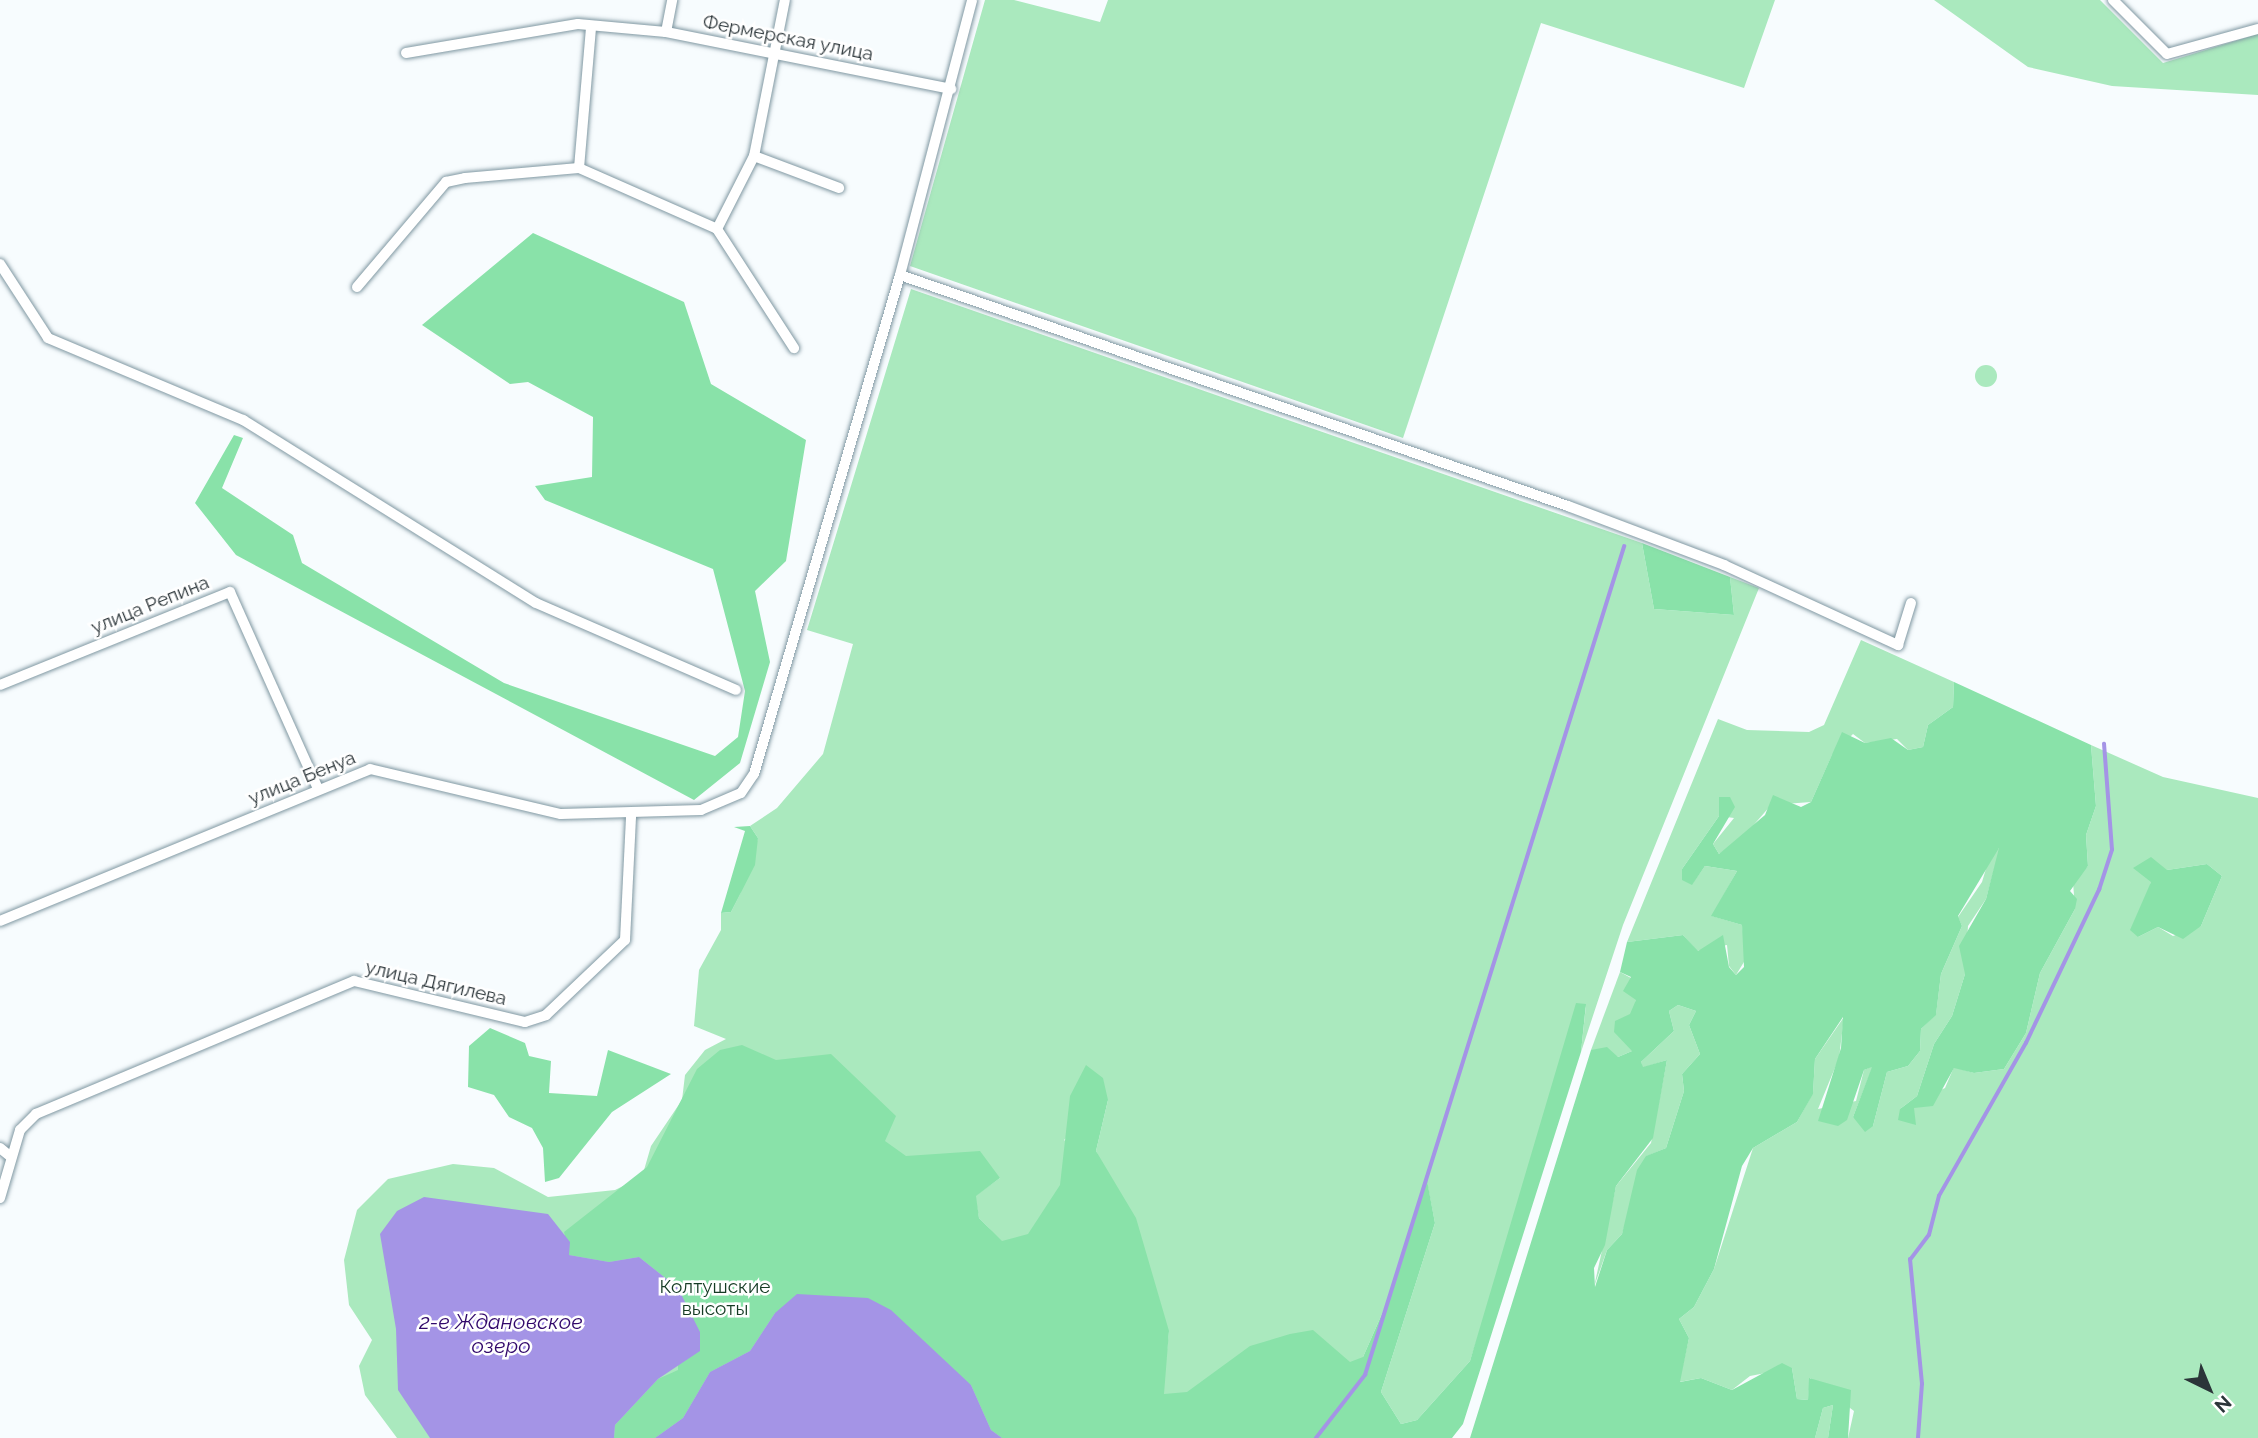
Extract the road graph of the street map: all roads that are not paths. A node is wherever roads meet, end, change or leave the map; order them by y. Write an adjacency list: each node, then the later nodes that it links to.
1 (672, 0): 7 (street)
2 (785, 0): 9 (street)
3 (972, 0): 10 (street, улица Бенуа)
4 (2113, 0): 6 (street)
5 (591, 27): 7 (street, Фермерская улица); 8 (street, Фермерская улица); 12 (street)
6 (2258, 29)
7 (666, 32): 9 (street, Фермерская улица)
8 (406, 53)
9 (776, 54): 10 (street, Фермерская улица); 11 (street)
10 (951, 89): 16 (street, улица Бенуа)
11 (754, 156): 13 (street); 14 (street)
12 (579, 168): 14 (street); 17 (street)
13 (839, 188)
14 (717, 229): 18 (street)
15 (0, 264): 21 (street)
16 (900, 275): 19 (street); 23 (street, улица Бенуа)
17 (357, 287)
18 (794, 348)
19 (1911, 603)
20 (0, 685): 22 (street, улица Репина)
21 (736, 690)
22 (318, 789): 23 (street, улица Бенуа); 24 (street, улица Бенуа)
23 (631, 816): 26 (street, улица Дягилева)
24 (0, 921)
25 (0, 1148): 26 (street)
26 (11, 1157): 27 (street, улица Дягилева)
27 (0, 1198)

